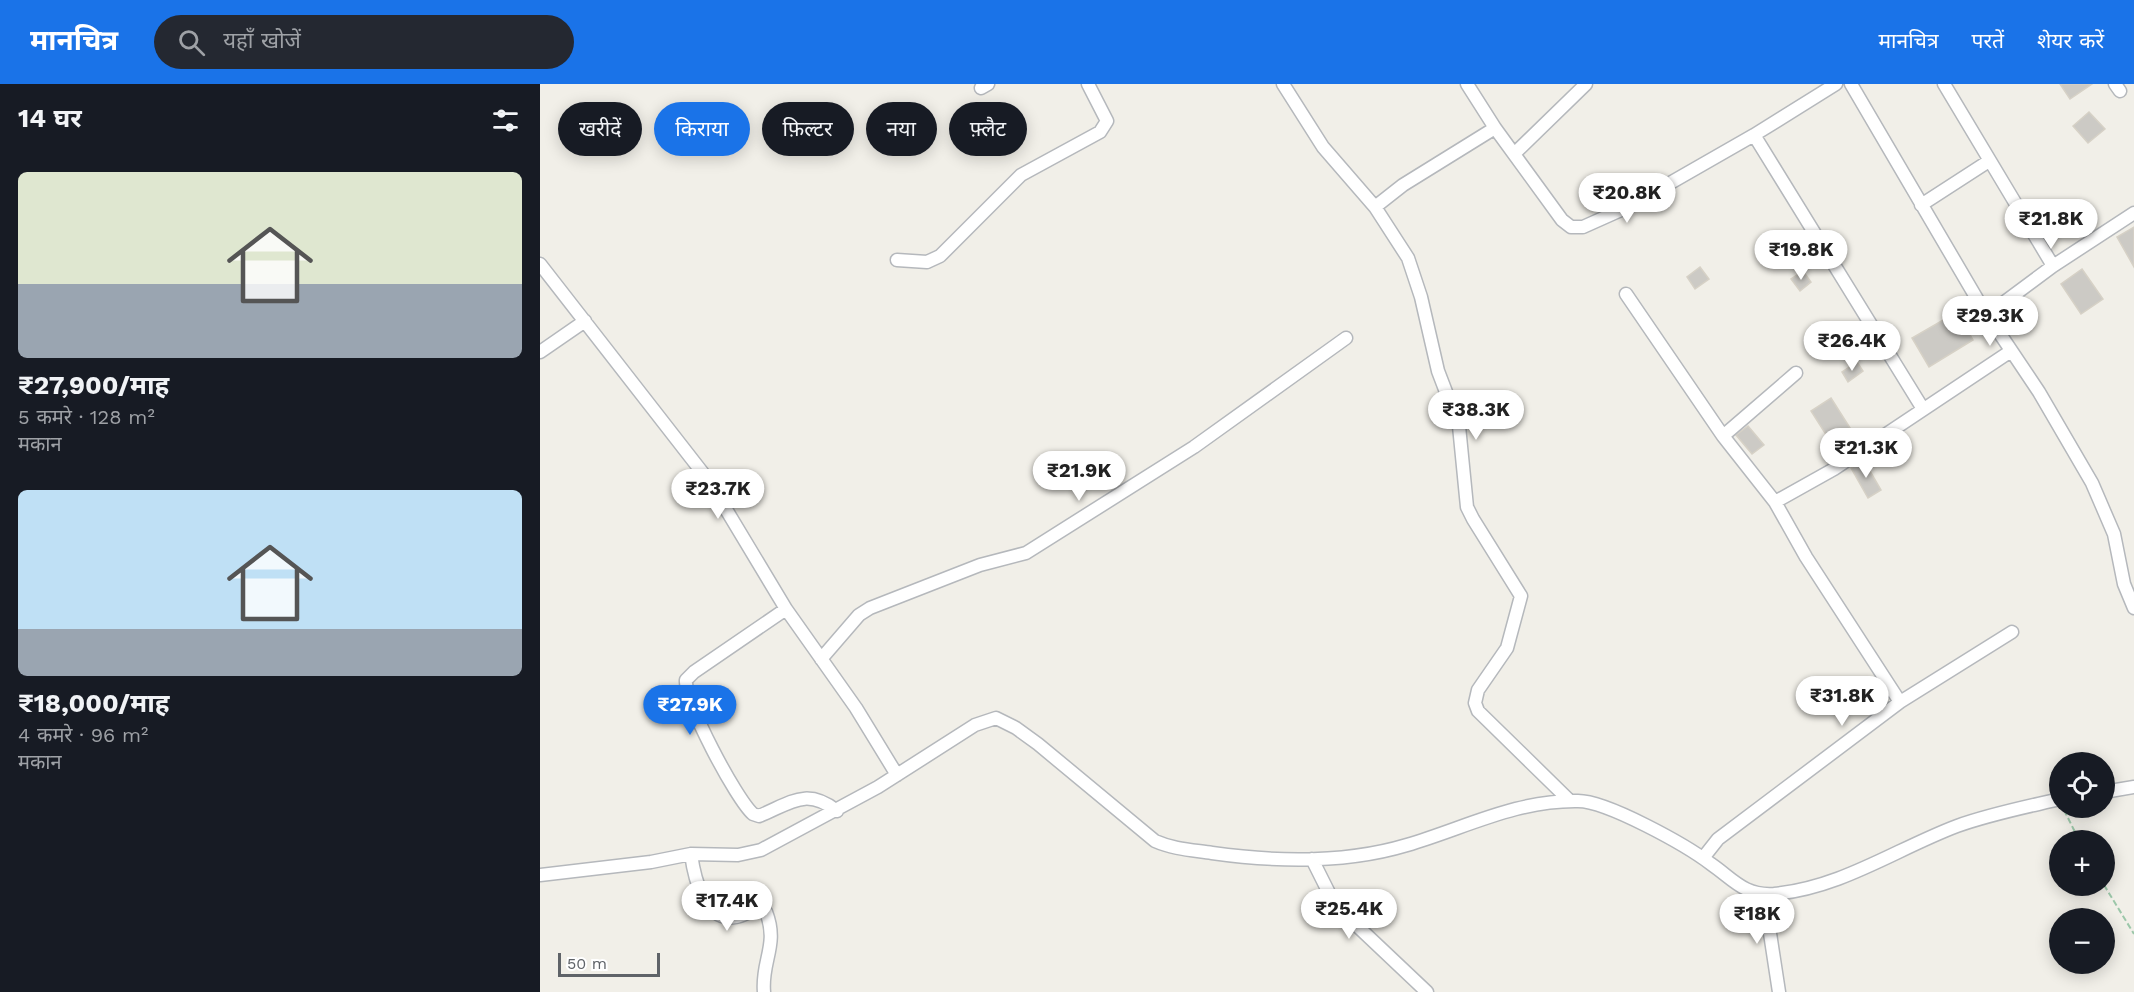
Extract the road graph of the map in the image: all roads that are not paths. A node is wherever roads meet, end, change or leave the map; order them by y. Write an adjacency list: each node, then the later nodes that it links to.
1 (1088, 84): 15 (street)
2 (1283, 84): 13 (street)
3 (1467, 84): 8 (street)
4 (1586, 84): 10 (street)
5 (1836, 84): 9 (street)
6 (1851, 84): 12 (street)
7 (1944, 84): 11 (street)
8 (1495, 128): 10 (street); 13 (street)
9 (1754, 135): 10 (street); 25 (street)
10 (1514, 154)
11 (1989, 161): 12 (street); 17 (street)
12 (1921, 205): 19 (street)
13 (1375, 207): 37 (street)
14 (2134, 213): 17 (street)
15 (897, 260)
16 (540, 264): 20 (street)
17 (2053, 266): 19 (street)
18 (1626, 294): 26 (street)
19 (1987, 315): 22 (street)
20 (585, 321): 23 (street); 30 (street)
21 (1346, 338): 32 (street)
22 (2011, 351): 25 (street); 28 (street)
23 (540, 352)
24 (1796, 373): 26 (street)
25 (1923, 409): 27 (street)
26 (1723, 436): 27 (street)
27 (1775, 502): 33 (street)
28 (2129, 582): 29 (street)
29 (2134, 608)
30 (786, 609): 32 (street); 39 (street)
31 (2012, 632): 33 (street)
32 (821, 659): 34 (street)
33 (1900, 702): 41 (street)
34 (897, 775): 39 (street); 42 (street)
35 (2134, 787): 36 (street)
36 (2115, 790)
37 (1570, 801): 41 (street); 42 (street)
38 (2049, 802): 44 (street)
39 (837, 811): 40 (street)
40 (692, 854): 43 (street); 45 (street)
41 (1703, 858): 44 (street)
42 (1312, 859): 46 (street)
43 (540, 875)
44 (1764, 894): 47 (street)
45 (764, 992)
46 (1427, 992)
47 (1779, 992)

